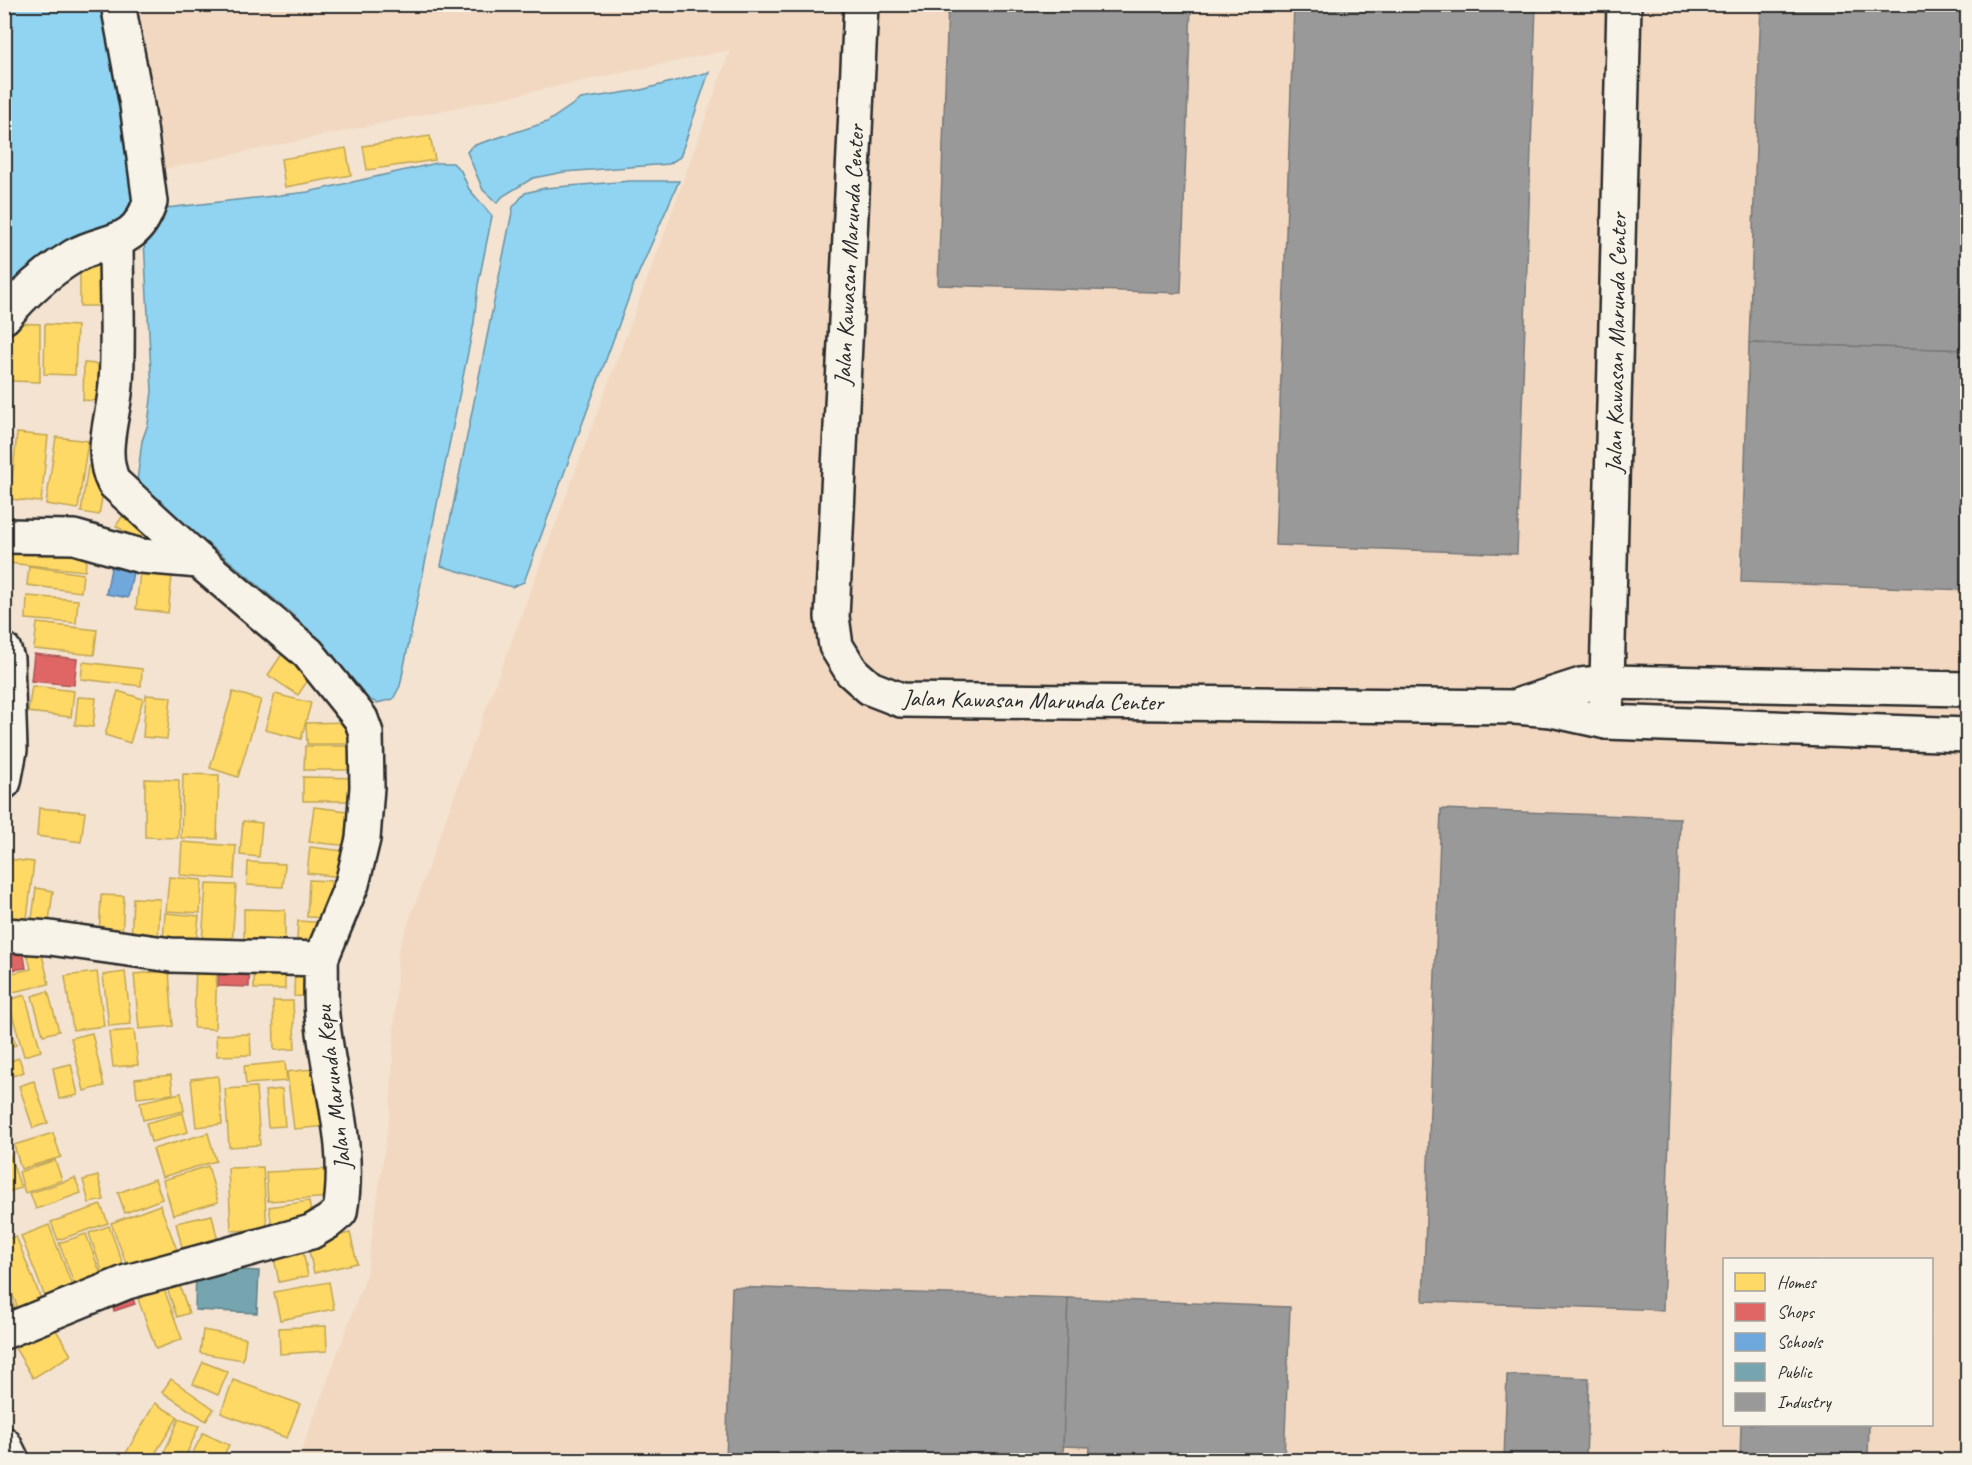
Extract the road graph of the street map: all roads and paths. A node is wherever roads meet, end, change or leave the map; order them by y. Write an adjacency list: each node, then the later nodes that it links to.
1 (118, 4): 4 (street)
2 (861, 4): 11 (street, Jalan Kawasan Marunda Center)
3 (1624, 4): 9 (street, Jalan Kawasan Marunda Center)
4 (116, 241): 5 (street); 7 (street)
5 (4, 317)
6 (4, 536): 7 (street)
7 (199, 561): 16 (street)
8 (4, 650): 14 (street)
9 (1608, 682): 10 (street); 11 (street); 12 (street, Jalan Kawasan Marunda Center)
10 (1968, 689)
11 (1515, 707): 12 (street, Jalan Kawasan Marunda Center)
12 (1606, 722): 13 (street, Jalan Kawasan Marunda Center)
13 (1968, 735)
14 (4, 782)
15 (4, 935): 16 (street)
16 (321, 959): 17 (street, Jalan Marunda Kepu)
17 (4, 1332)
18 (4, 1444): 19 (street)
19 (12, 1461)

